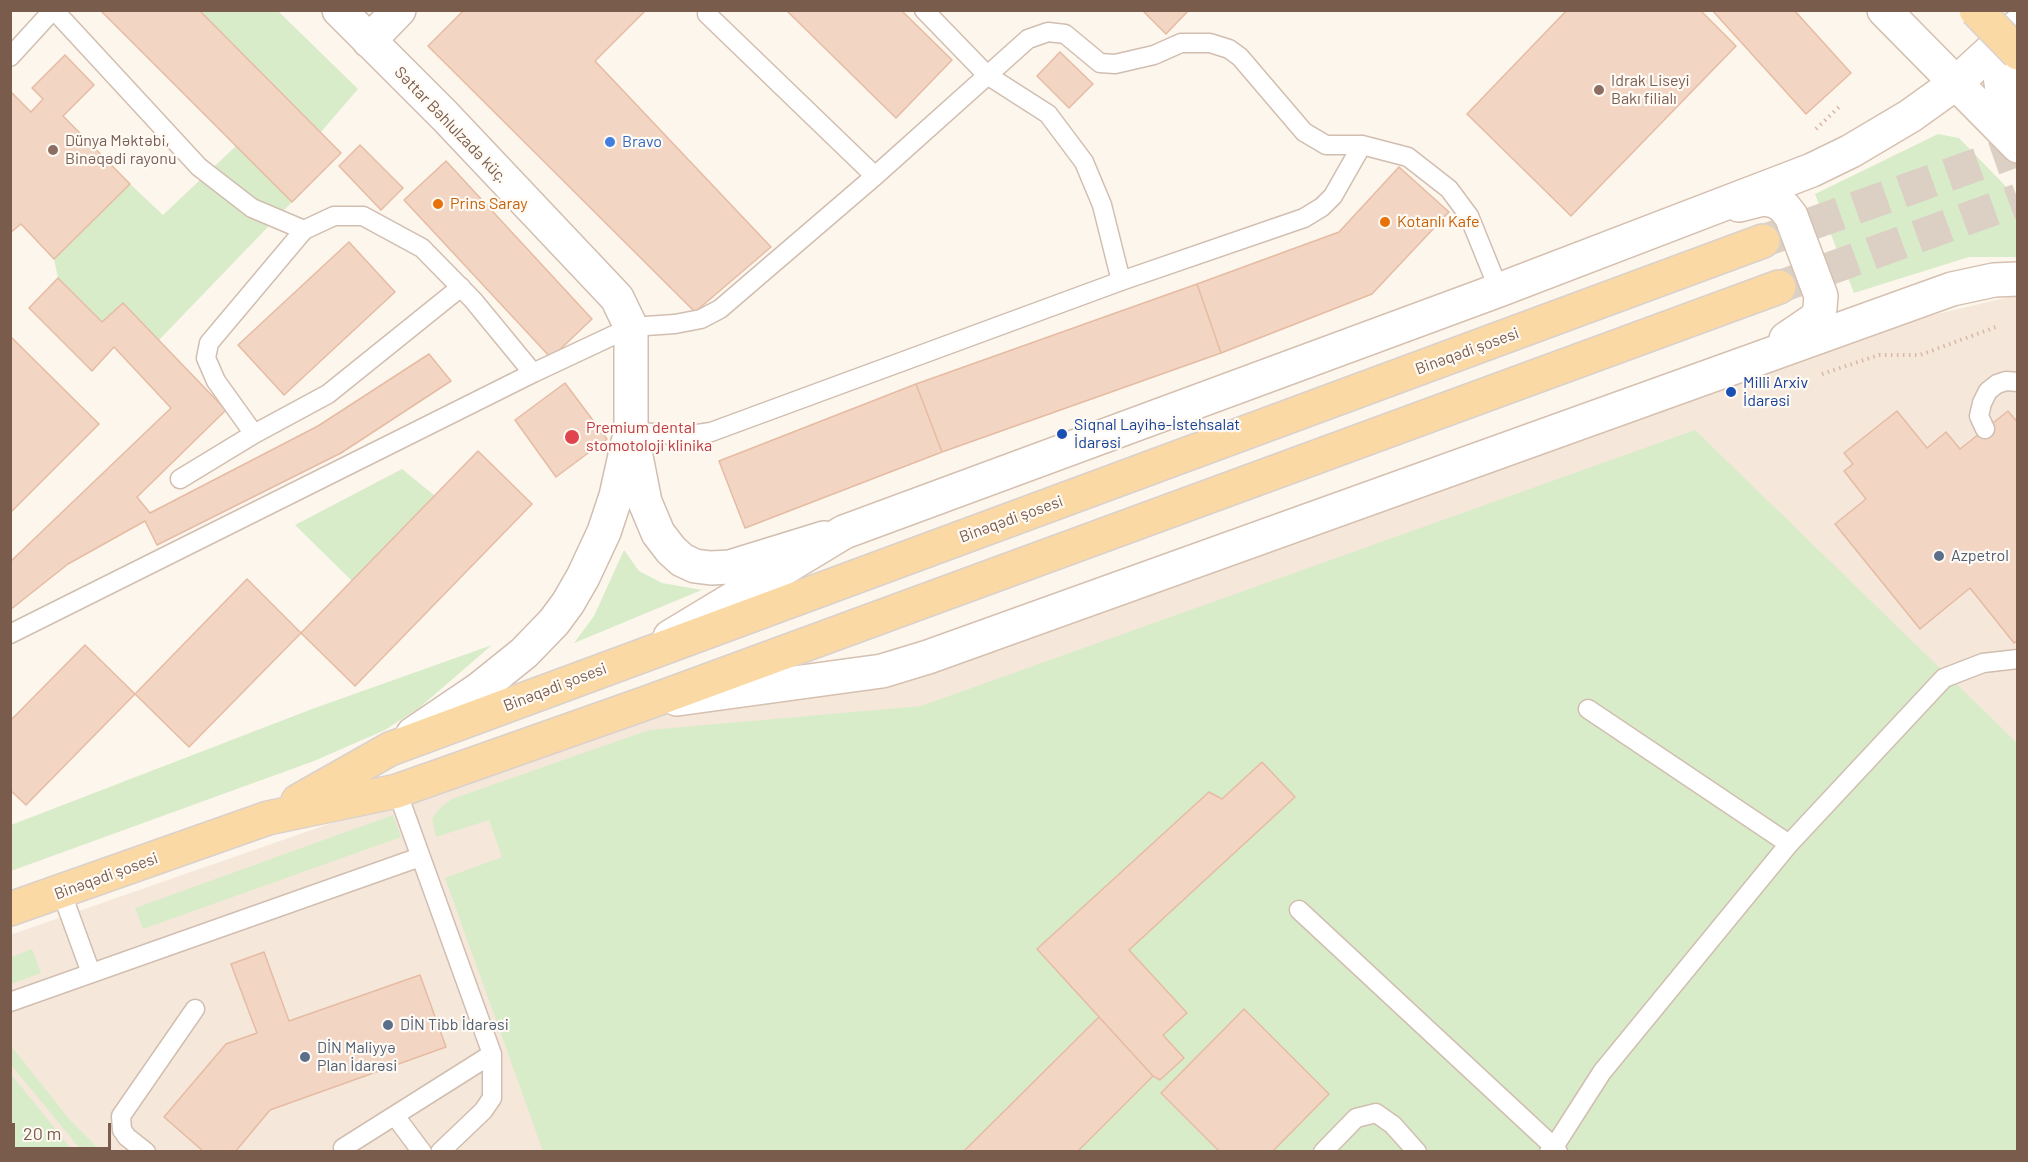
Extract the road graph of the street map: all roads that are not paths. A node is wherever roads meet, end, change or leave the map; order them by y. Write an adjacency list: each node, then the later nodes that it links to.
1 (53, 10): 10 (lane); 18 (lane)
2 (339, 10): 9 (main road, Səttar Bəhlulzadə küç.)
3 (399, 10): 9 (main road)
4 (924, 10): 11 (lane)
5 (1884, 10): 12 (main road)
6 (1976, 10): 8 (main road, bridge)
7 (707, 14): 16 (lane)
8 (2016, 37): 12 (main road); 13 (main road)
9 (369, 41): 25 (main road, Səttar Bəhlulzadə küç.)
10 (10, 57)
11 (987, 75): 14 (lane); 16 (lane); 21 (lane)
12 (1956, 83): 15 (main road); 17 (main road)
13 (2018, 126)
14 (1362, 145): 21 (lane); 24 (lane)
15 (2018, 146)
16 (875, 176): 25 (lane)
17 (1704, 212): 24 (main road); 26 (main road)
18 (304, 230): 22 (lane); 31 (lane)
19 (1763, 241): 35 (main road, Binəqədi şosesi)
20 (2018, 279): 26 (main road)
21 (1121, 281): 30 (lane)
22 (460, 287): 27 (lane); 31 (lane)
23 (1779, 287): 37 (main road, Binəqədi şosesi)
24 (1499, 290): 33 (main road)
25 (631, 327): 27 (lane); 30 (main road, Səttar Bəhlulzadə küç.)
26 (1755, 359): 37 (main road)
27 (533, 373): 34 (lane)
28 (2018, 382): 29 (lane)
29 (1985, 429)
30 (631, 431): 33 (main road); 39 (main road)
31 (254, 434): 32 (lane)
32 (180, 479)
33 (844, 531): 35 (main road)
34 (10, 634)
35 (636, 657): 39 (main road, Binəqədi şosesi)
36 (2018, 659): 42 (lane)
37 (649, 702): 40 (main road, Binəqədi şosesi)
38 (1588, 709): 42 (lane)
39 (390, 749): 41 (main road, Binəqədi şosesi)
40 (397, 791): 41 (main road, Binəqədi şosesi); 43 (lane)
41 (268, 818): 44 (main road, Binəqədi şosesi)
42 (1789, 844): 53 (lane)
43 (420, 857): 47 (lane); 50 (lane)
44 (61, 891): 45 (main road, Binəqədi şosesi); 47 (lane)
45 (10, 909)
46 (1299, 910): 53 (lane)
47 (91, 973): 48 (lane)
48 (10, 1002)
49 (195, 1009): 54 (lane)
50 (492, 1054): 51 (lane); 56 (lane)
51 (394, 1116): 52 (lane); 55 (lane)
52 (340, 1150)
53 (1554, 1150)
54 (146, 1152)
55 (422, 1152)
56 (440, 1152)
57 (1323, 1152): 58 (lane)
58 (1417, 1152)

